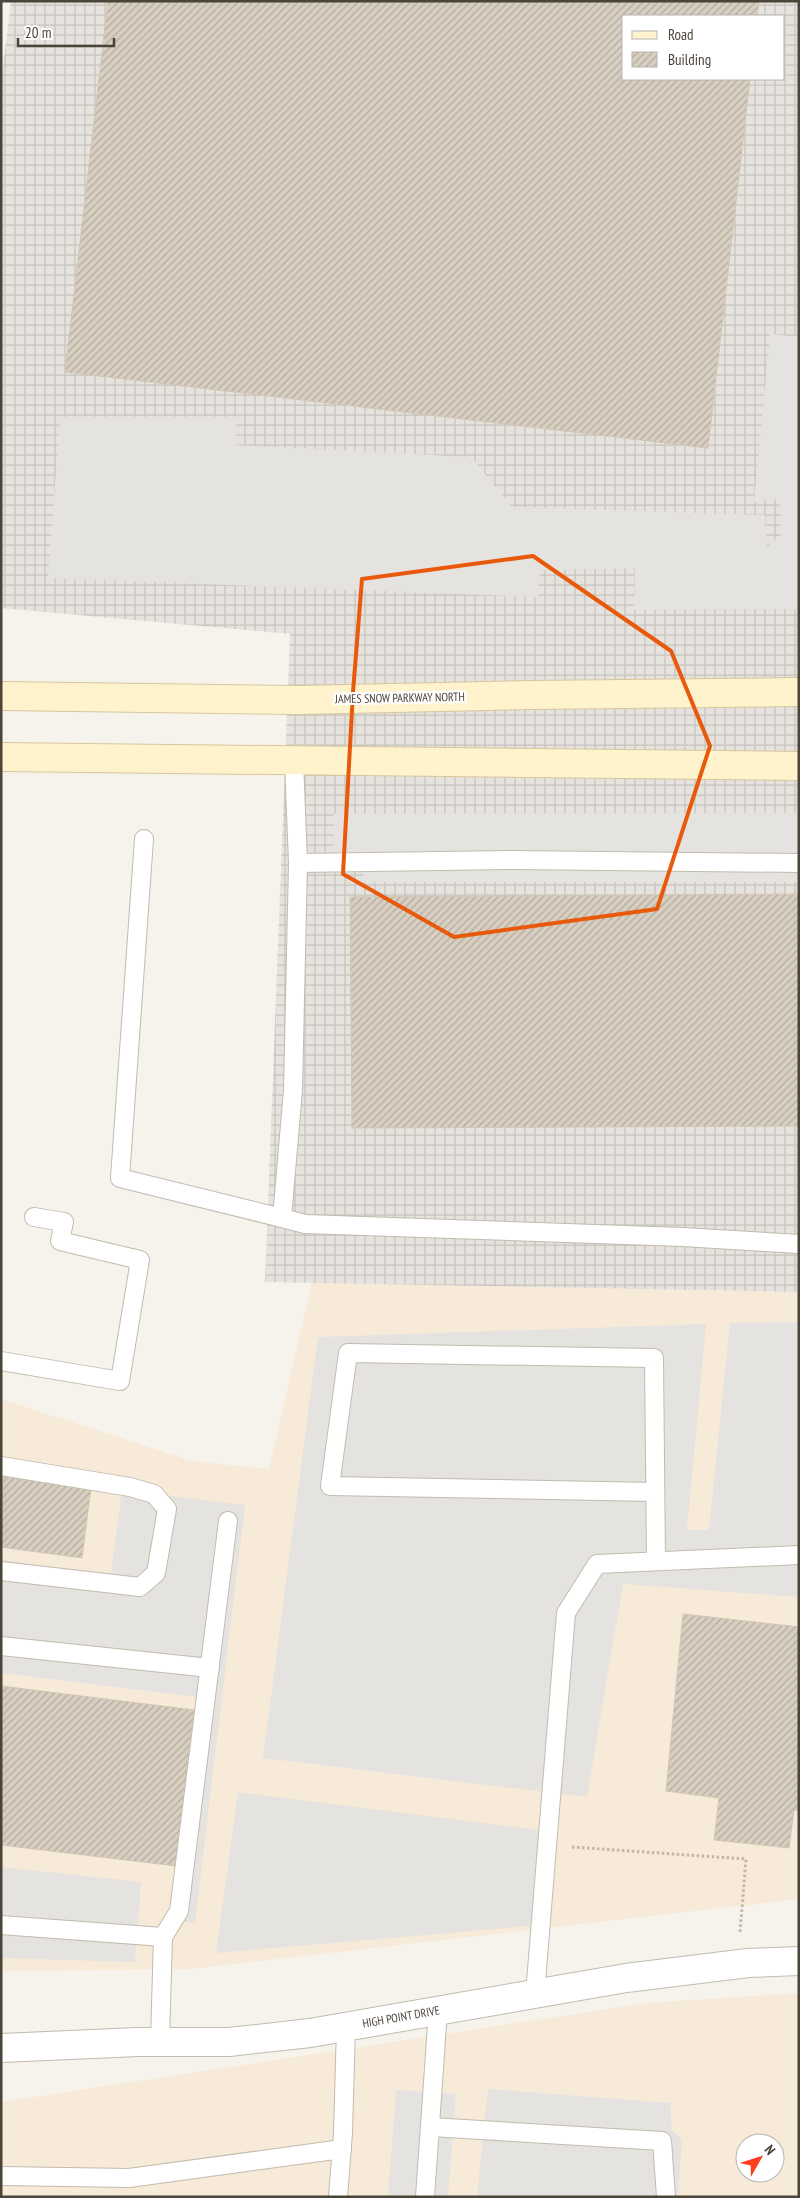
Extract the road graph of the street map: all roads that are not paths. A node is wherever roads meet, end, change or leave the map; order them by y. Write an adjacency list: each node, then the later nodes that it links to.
1 (799, 692): 2 (main road, JAMES SNOW PARKWAY NORTH)
2 (1, 696)
3 (1, 757): 4 (main road)
4 (294, 760): 5 (main road); 7 (lane)
5 (799, 766)
6 (144, 839): 10 (lane)
7 (298, 863): 8 (lane); 10 (lane)
8 (799, 863)
9 (34, 1217): 12 (lane)
10 (282, 1218): 11 (lane)
11 (799, 1244)
12 (1, 1361)
13 (1, 1466): 18 (lane)
14 (655, 1492): 14 (lane); 17 (lane)
15 (228, 1520): 20 (lane)
16 (799, 1555): 17 (lane)
17 (656, 1561): 24 (lane)
18 (1, 1571)
19 (1, 1646): 20 (lane)
20 (210, 1668): 22 (lane)
21 (1, 1925): 22 (lane)
22 (163, 1937): 27 (lane)
23 (799, 1960): 24 (street, HIGH POINT DRIVE)
24 (535, 1994): 25 (street, HIGH POINT DRIVE)
25 (438, 2011): 26 (street, HIGH POINT DRIVE); 29 (lane)
26 (346, 2027): 27 (street, HIGH POINT DRIVE); 30 (lane)
27 (160, 2042): 28 (street, HIGH POINT DRIVE)
28 (1, 2048)
29 (431, 2127): 33 (lane); 34 (lane)
30 (342, 2149): 31 (lane); 32 (lane)
31 (1, 2176)
32 (338, 2197)
33 (425, 2197)
34 (666, 2197)

